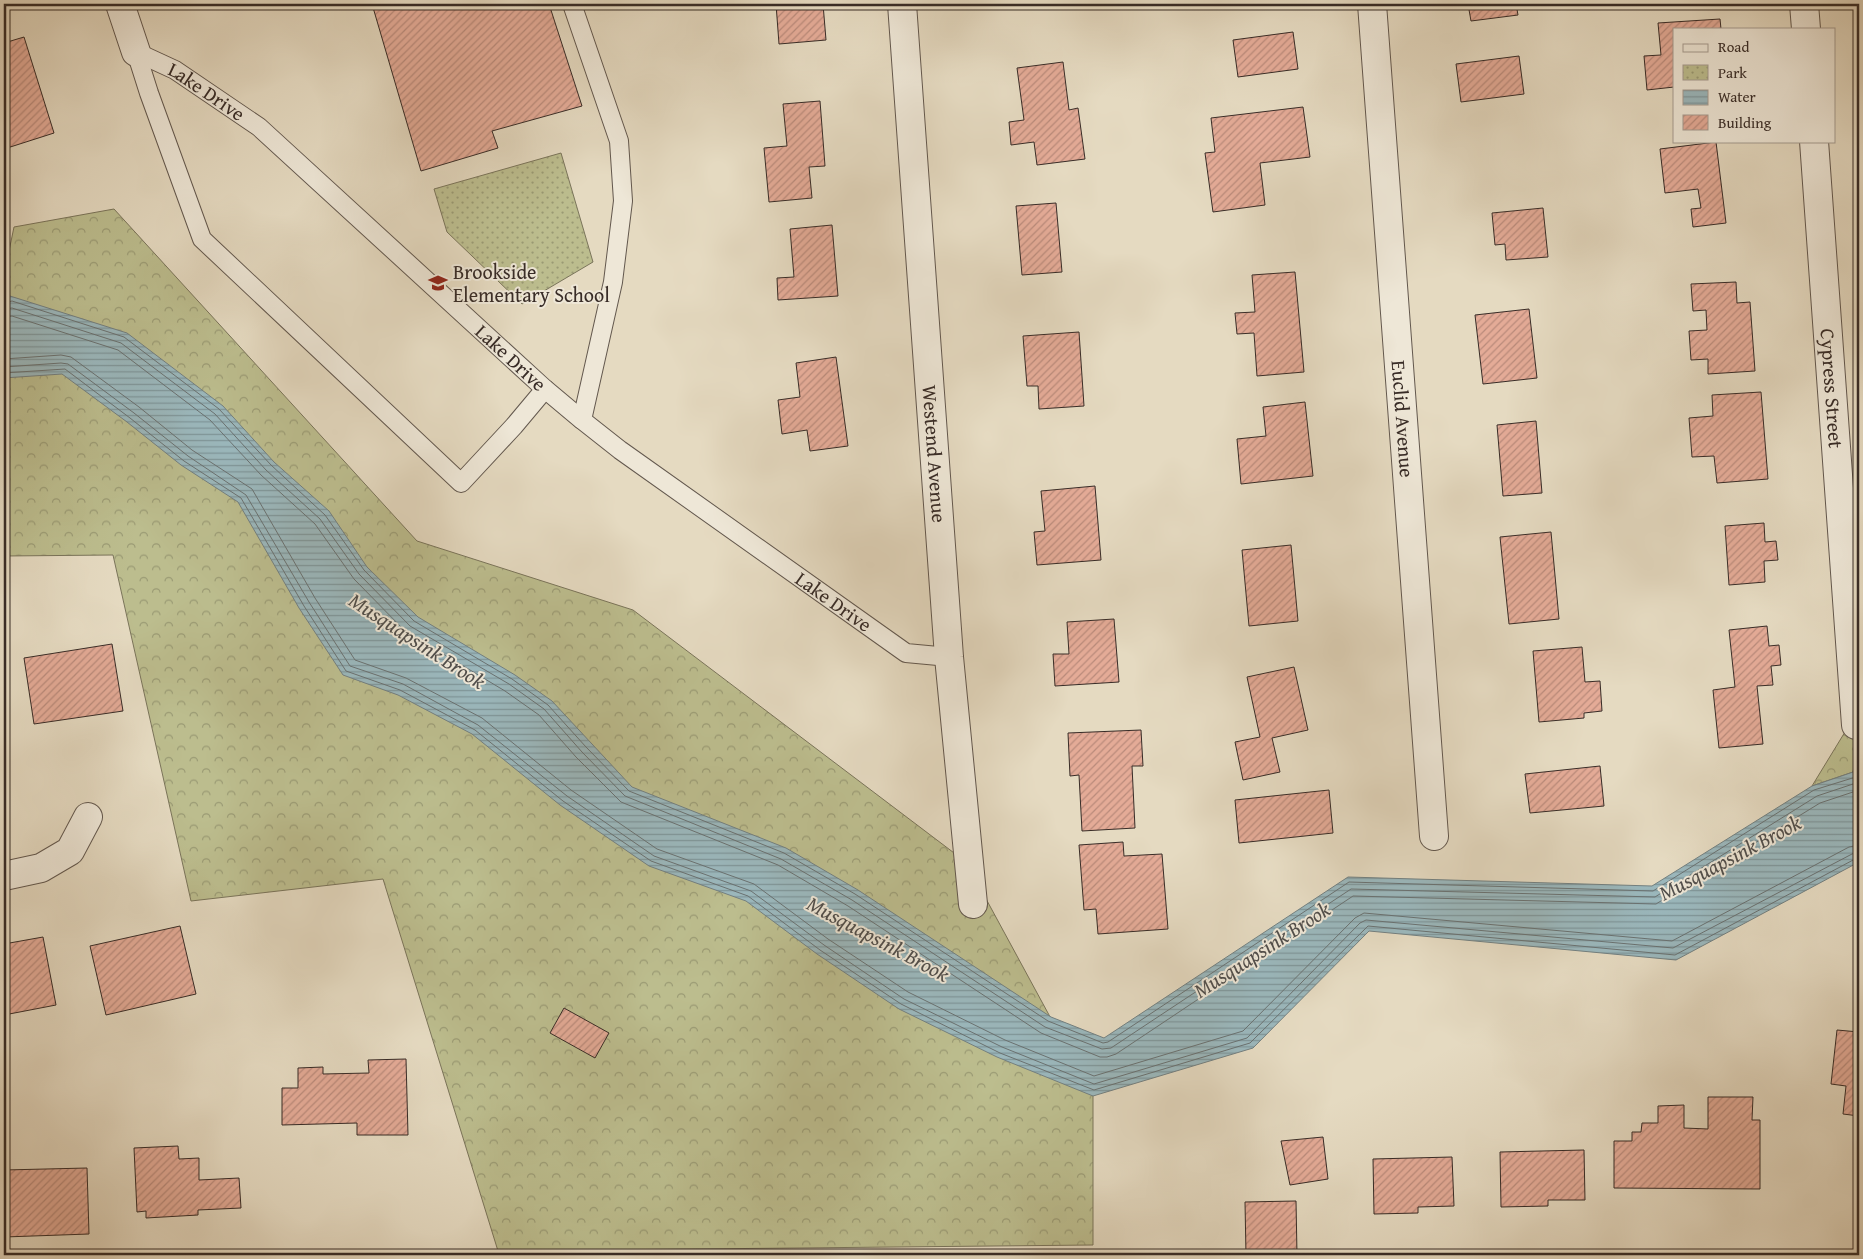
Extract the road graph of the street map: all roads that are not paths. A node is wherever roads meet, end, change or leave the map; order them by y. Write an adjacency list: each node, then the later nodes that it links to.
1 (120, 4): 7 (street)
2 (572, 4): 10 (lane)
3 (902, 4): 11 (street, Westend Avenue)
4 (1372, 4): 14 (street, Euclid Avenue)
5 (1804, 4): 6 (street)
6 (1806, 28)
7 (136, 52): 9 (lane, Lake Drive); 9 (lane)
8 (1814, 142): 12 (street, Cypress Street)
9 (545, 389): 10 (lane, Lake Drive)
10 (582, 420): 11 (lane, Lake Drive)
11 (949, 657): 16 (street, Westend Avenue)
12 (1856, 725)
13 (88, 818): 15 (street)
14 (1434, 836)
15 (4, 876)
16 (973, 904)

